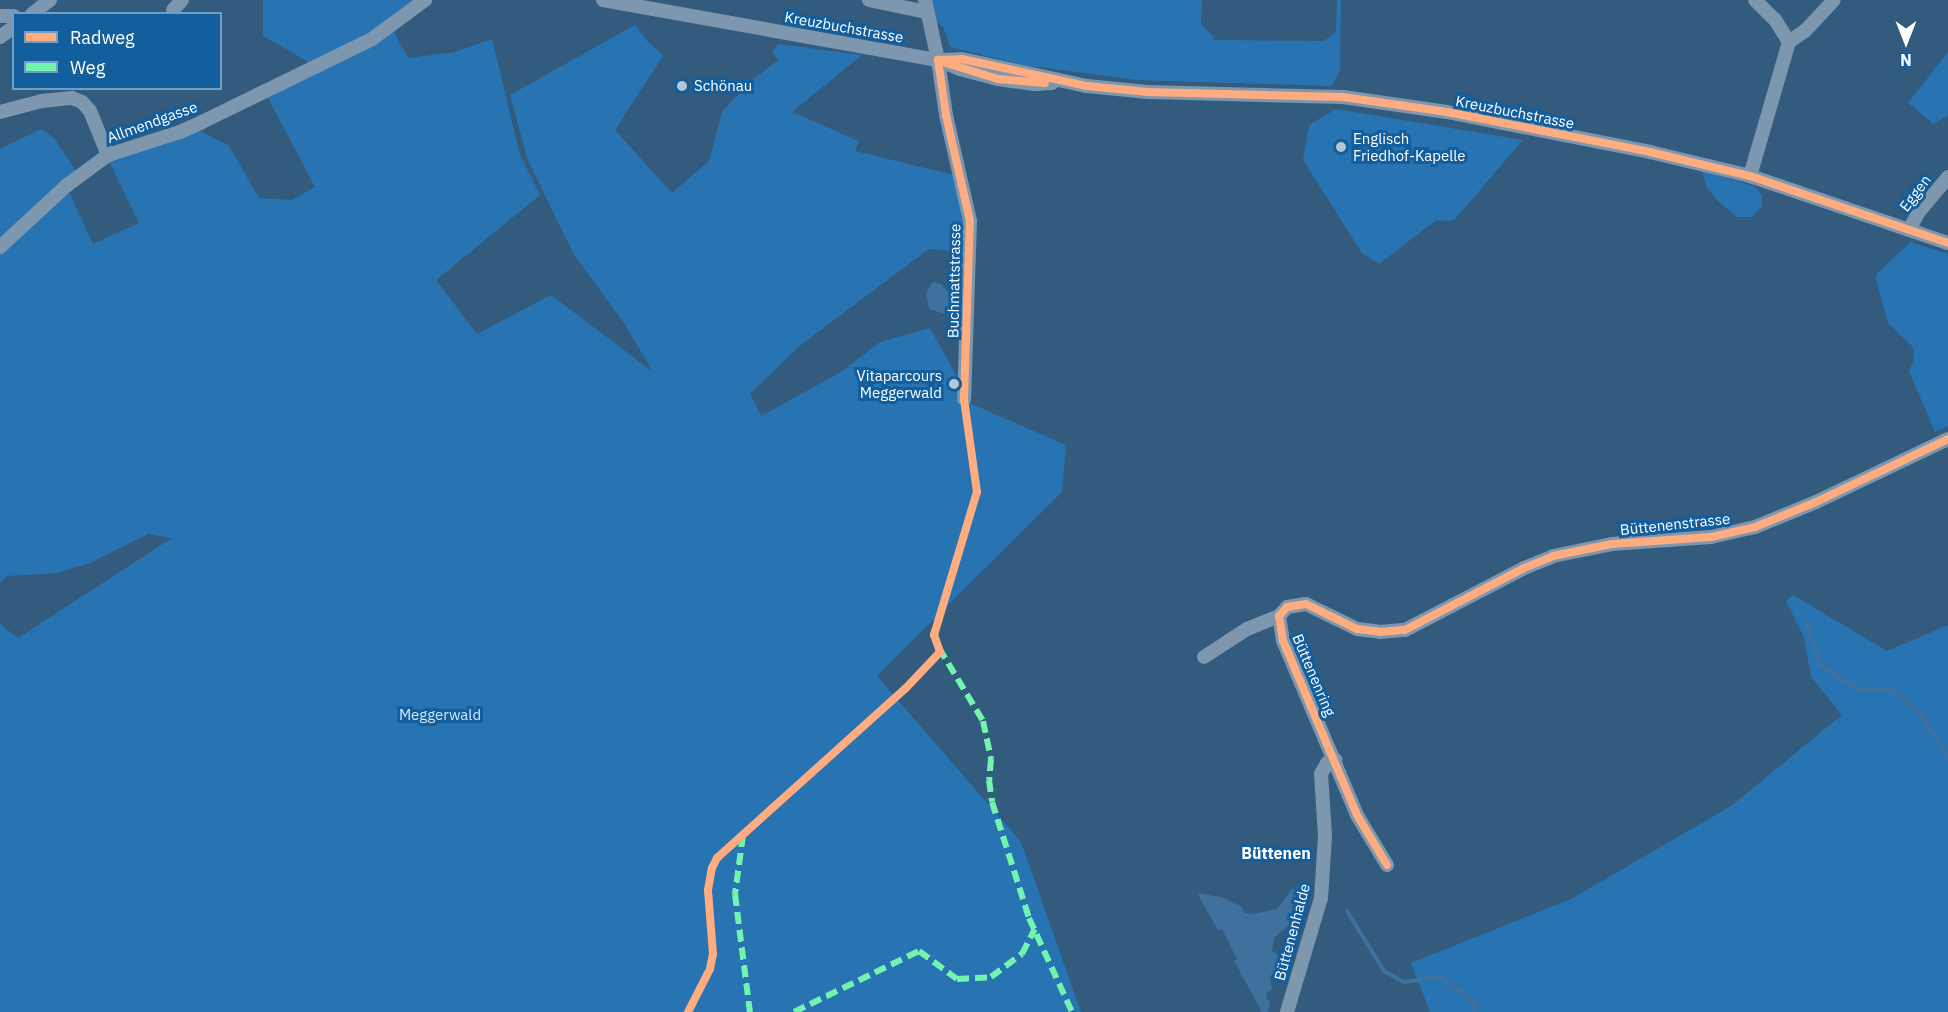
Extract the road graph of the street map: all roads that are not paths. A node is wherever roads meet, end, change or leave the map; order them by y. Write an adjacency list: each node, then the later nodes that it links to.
1 (50, 0): 9 (street)
2 (425, 0): 13 (street, Allmendgasse)
3 (603, 0): 7 (street, Kreuzbuchstrasse)
4 (869, 0): 8 (street)
5 (1755, 0): 10 (street)
6 (1834, 0): 10 (street)
7 (620, 2): 11 (street, Kreuzbuchstrasse)
8 (926, 6): 11 (street, Buchmattstrasse)
9 (35, 12)
10 (1789, 42): 14 (street)
11 (938, 60): 14 (street, Kreuzbuchstrasse); 19 (street, Buchmattstrasse)
12 (0, 112): 13 (street)
13 (108, 155): 18 (street, Allmendgasse)
14 (1749, 176): 16 (street, Kreuzbuchstrasse)
15 (1948, 177): 16 (street, Eggen)
16 (1909, 230): 17 (street, Kreuzbuchstrasse)
17 (1948, 243)
18 (0, 247)
19 (964, 399)
20 (1948, 439): 21 (street, Büttenenstrasse)
21 (1279, 616): 22 (street); 23 (street, Büttenenring)
22 (1204, 657)
23 (1335, 760): 24 (street, Büttenenring); 25 (street, Büttenenhalde)
24 (1387, 866)
25 (1287, 1012)

